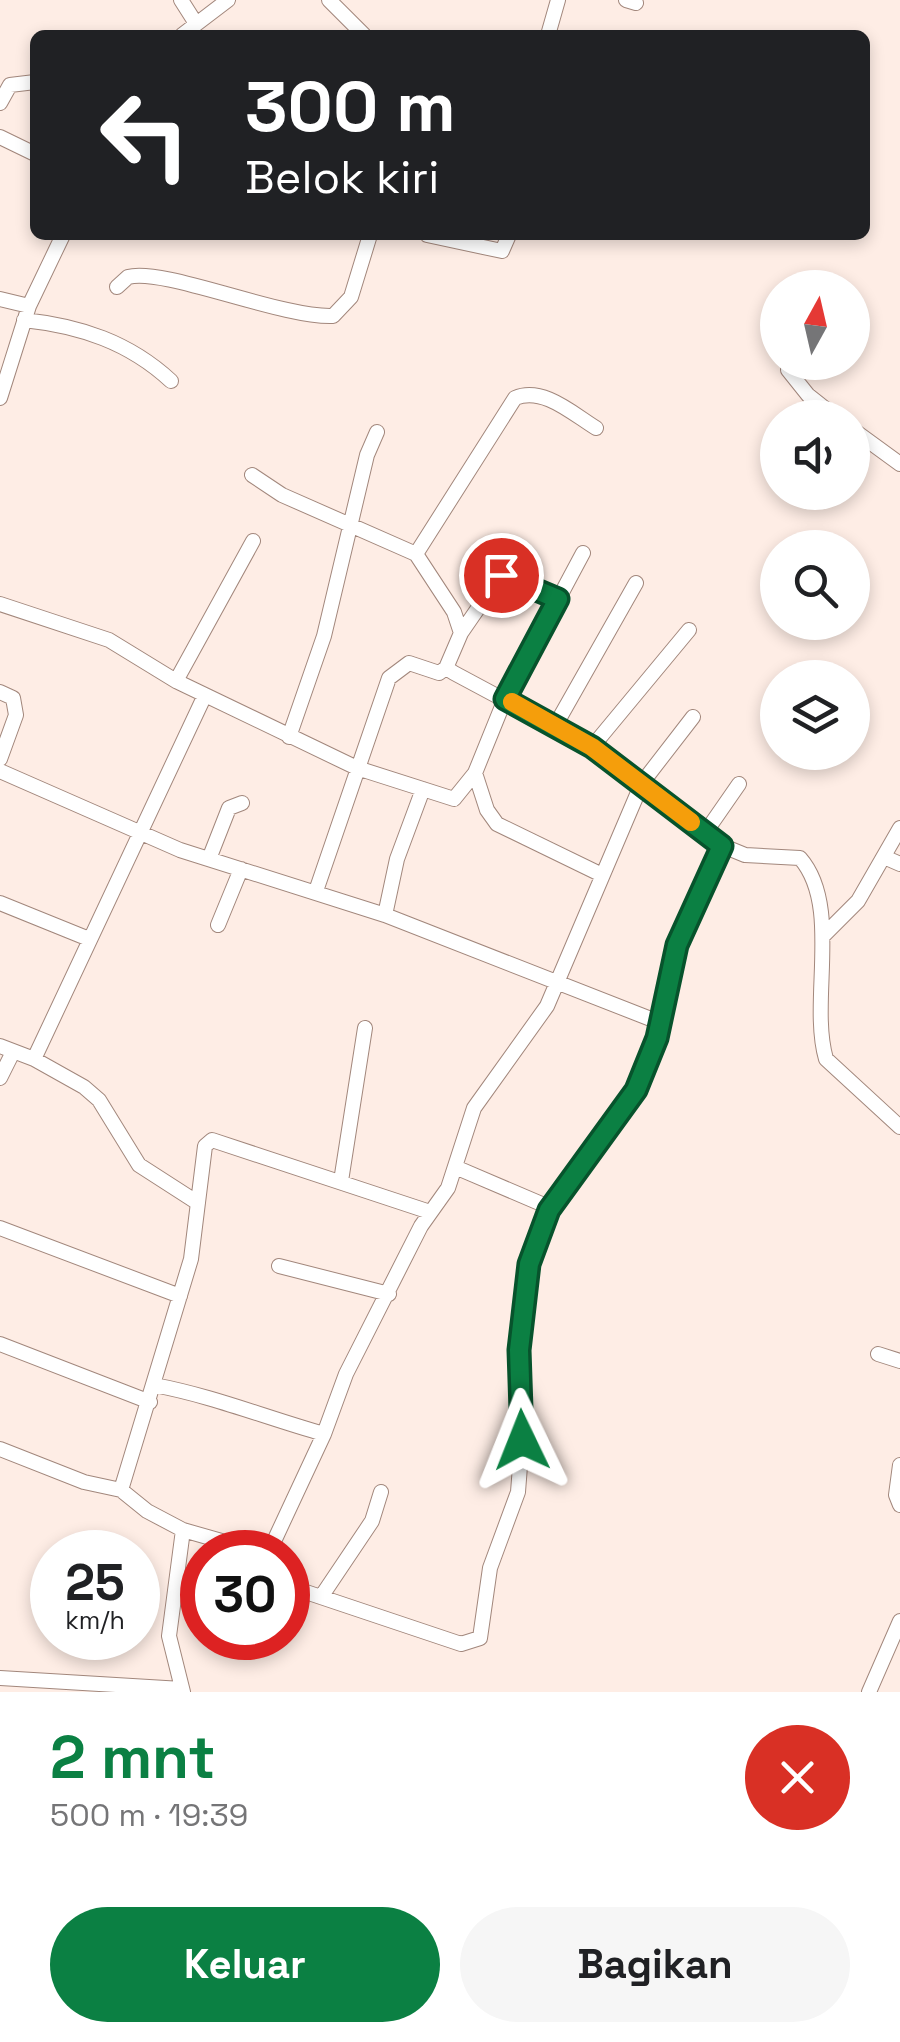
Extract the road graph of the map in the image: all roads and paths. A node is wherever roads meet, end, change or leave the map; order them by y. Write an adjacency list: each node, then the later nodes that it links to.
1 (181, 0): 5 (street)
2 (228, 0): 5 (street)
3 (328, 0): 7 (street)
4 (558, 0): 8 (street)
5 (195, 22): 6 (street)
6 (187, 30)
7 (359, 30)
8 (549, 30)
9 (30, 83): 10 (street)
10 (0, 103)
11 (0, 138): 12 (street)
12 (30, 152)
13 (61, 240): 19 (street)
14 (369, 240): 17 (street)
15 (461, 240): 16 (street)
16 (507, 240)
17 (117, 287)
18 (0, 299): 19 (street)
19 (26, 313): 20 (street); 22 (street)
20 (171, 380)
21 (796, 380): 23 (street)
22 (0, 398)
23 (813, 400)
24 (596, 428): 32 (street)
25 (377, 432): 29 (street)
26 (870, 442): 27 (street)
27 (900, 464)
28 (252, 475): 29 (street)
29 (350, 524): 32 (street); 45 (street)
30 (253, 541): 39 (street)
31 (583, 552): 34 (street)
32 (416, 554): 37 (street)
33 (636, 583): 44 (street)
34 (558, 599): 37 (street); 42 (street)
35 (0, 604): 39 (street)
36 (689, 630): 46 (street)
37 (461, 633): 38 (street)
38 (446, 668): 42 (street); 48 (street)
39 (176, 681): 41 (street)
40 (0, 692): 47 (street)
41 (204, 695): 45 (street); 56 (street)
42 (505, 699): 44 (street); 50 (street)
43 (693, 717): 51 (street)
44 (556, 726): 46 (street)
45 (288, 738): 48 (street)
46 (592, 747): 51 (street)
47 (0, 759)
48 (357, 768): 53 (street); 64 (street)
49 (0, 770): 56 (street)
50 (475, 773): 53 (street); 63 (street)
51 (642, 782): 57 (street); 63 (street)
52 (739, 784): 57 (street)
53 (423, 789): 66 (street)
54 (242, 803): 60 (street)
55 (900, 828): 59 (street)
56 (139, 832): 60 (street); 69 (street)
57 (705, 833): 58 (street)
58 (722, 846): 68 (street); 71 (street)
59 (884, 858): 61 (street); 68 (street)
60 (209, 859): 62 (street)
61 (900, 864)
62 (241, 868): 64 (street); 67 (street)
63 (600, 874): 70 (street)
64 (316, 892): 66 (street)
65 (0, 903): 69 (street)
66 (385, 914): 70 (street)
67 (218, 925)
68 (823, 936): 76 (street)
69 (89, 939): 74 (street)
70 (559, 981): 71 (street); 77 (street)
71 (661, 1023): 80 (street)
72 (365, 1028): 78 (street)
73 (7, 1049): 74 (street); 75 (street)
74 (34, 1058): 79 (street)
75 (0, 1078)
76 (900, 1127)
77 (455, 1166): 80 (street); 81 (street)
78 (341, 1182): 79 (street); 81 (street)
79 (198, 1202): 85 (street)
80 (551, 1208): 101 (street)
81 (430, 1212): 84 (street)
82 (0, 1228): 85 (street)
83 (279, 1266): 84 (street)
84 (389, 1294): 91 (street)
85 (180, 1296): 89 (street)
86 (0, 1344): 90 (street)
87 (878, 1354): 88 (street)
88 (900, 1361)
89 (154, 1385): 90 (street); 91 (street)
90 (150, 1402): 94 (street)
91 (324, 1434): 98 (street)
92 (0, 1449): 94 (street)
93 (900, 1465): 96 (street)
94 (121, 1490): 97 (street)
95 (382, 1492): 101 (street)
96 (900, 1505)
97 (183, 1530)
98 (279, 1530)
99 (180, 1553): 104 (street)
100 (310, 1594): 101 (street)
101 (321, 1598)
102 (900, 1621): 105 (street)
103 (0, 1678): 104 (street)
104 (183, 1690)
105 (869, 1692)

